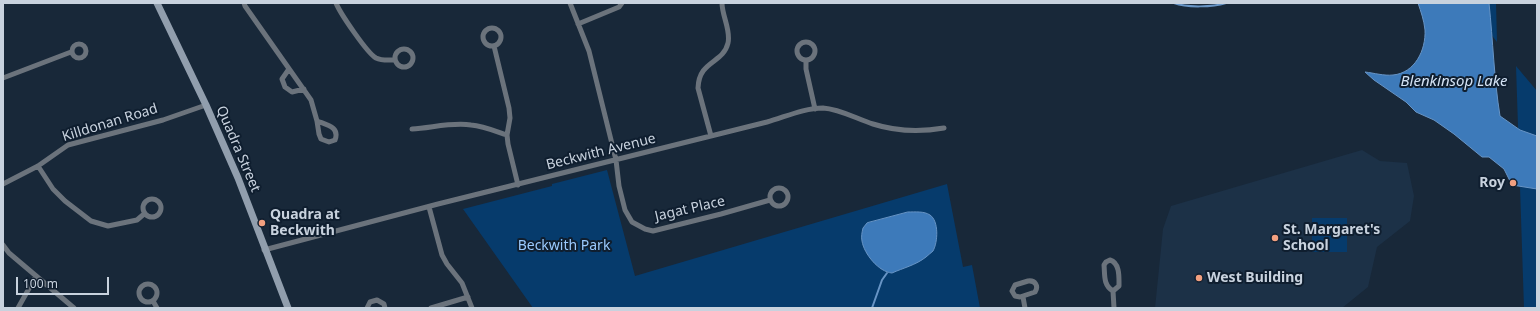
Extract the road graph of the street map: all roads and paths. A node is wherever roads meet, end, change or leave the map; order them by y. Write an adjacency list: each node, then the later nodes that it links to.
1 (157, 3): 15 (main road, Quadra Street)
2 (244, 3): 12 (street)
3 (336, 3): 10 (street)
4 (570, 3): 7 (street, Jagat Place)
5 (622, 3): 7 (street)
6 (722, 3): 21 (street)
7 (578, 24): 22 (street, Jagat Place)
8 (494, 46): 20 (street)
9 (72, 52): 13 (street)
10 (395, 60)
11 (806, 60): 16 (street)
12 (289, 69): 14 (street); 14 (street)
13 (3, 78)
14 (304, 89): 17 (street)
15 (206, 105): 23 (street, Killdonan Road); 30 (main road, Quadra Street)
16 (815, 109): 19 (street, Beckwith Avenue); 21 (street, Beckwith Avenue)
17 (318, 121): 17 (street)
18 (412, 128): 20 (street)
19 (944, 128)
20 (507, 134): 25 (street)
21 (711, 136): 22 (street, Beckwith Avenue)
22 (616, 160): 25 (street, Beckwith Avenue); 26 (street, Jagat Place)
23 (38, 166): 24 (street, Killdonan Road); 28 (street)
24 (3, 184)
25 (518, 185): 27 (street, Beckwith Avenue)
26 (770, 200)
27 (429, 207): 30 (street, Beckwith Avenue); 34 (street)
28 (144, 214)
29 (3, 245): 31 (street)
30 (264, 250): 39 (main road, Quadra Street)
31 (36, 276): 36 (street); 37 (street)
32 (1113, 291): 32 (street); 45 (street)
33 (1023, 296): 33 (street); 44 (street)
34 (468, 297): 42 (street); 43 (street)
35 (153, 301): 38 (street)
36 (18, 308)
37 (74, 308)
38 (157, 308)
39 (288, 308)
40 (367, 308): 41 (street)
41 (385, 308)
42 (431, 308)
43 (472, 308)
44 (1025, 308)
45 (1114, 308)

